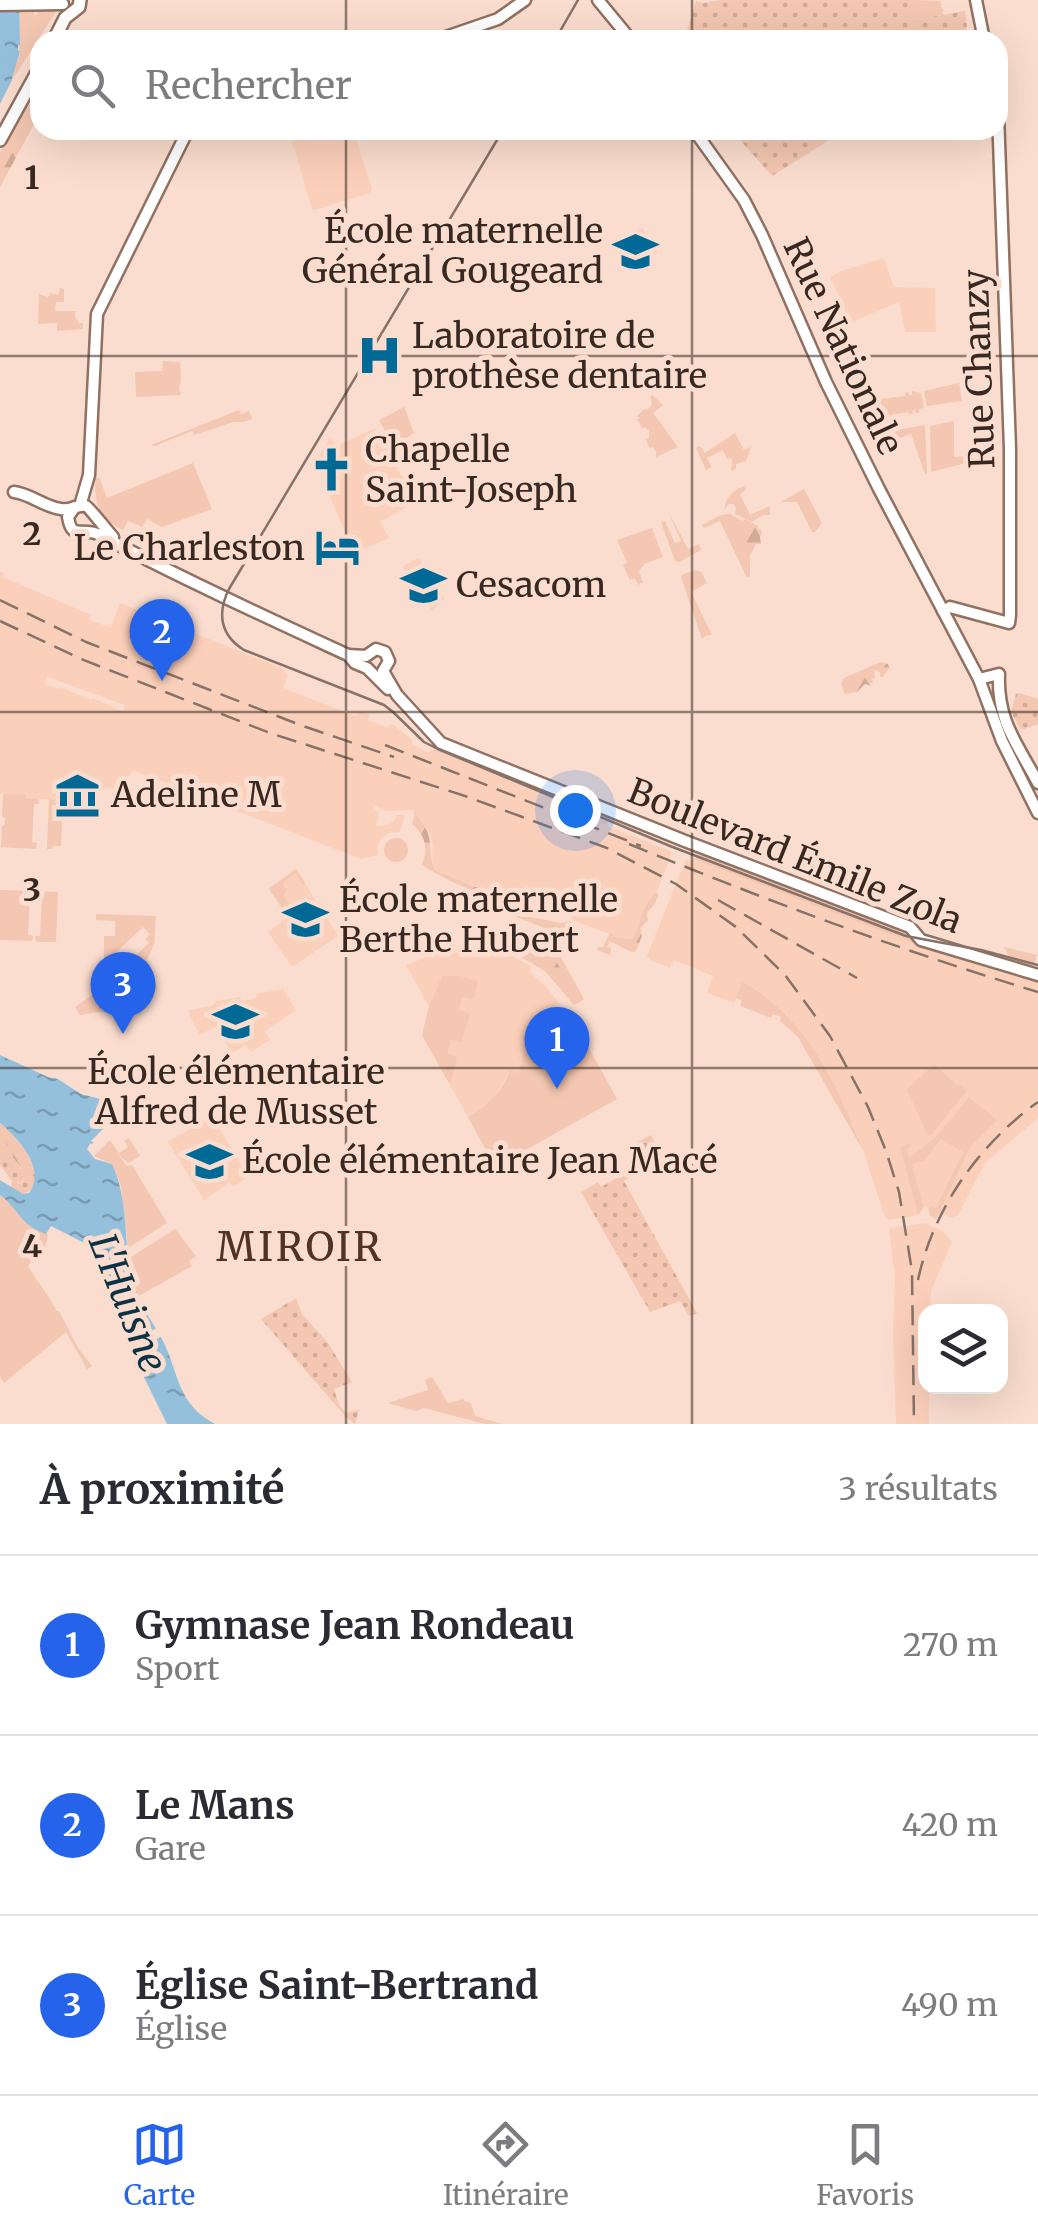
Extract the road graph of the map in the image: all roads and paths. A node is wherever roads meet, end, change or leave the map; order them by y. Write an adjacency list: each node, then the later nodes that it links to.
1 (525, 0): 7 (main road)
2 (598, 0): 8 (main road)
3 (976, 0): 9 (main road)
4 (0, 5): 5 (main road)
5 (70, 5): 6 (main road)
6 (59, 30)
7 (466, 30)
8 (623, 30)
9 (982, 30)
10 (30, 85): 11 (main road)
11 (0, 140)
12 (184, 140): 17 (main road)
13 (701, 140): 21 (main road, Rue Nationale)
14 (999, 140): 21 (main road, Rue Chanzy)
15 (2, 486): 16 (main road)
16 (14, 492): 17 (main road); 18 (main road)
17 (86, 511): 18 (main road); 19 (main road); 20 (main road)
18 (69, 524): 19 (main road)
19 (88, 531): 20 (main road)
20 (122, 547): 25 (main road, Boulevard Émile Zola)
21 (943, 611): 22 (main road, Rue Nationale)
22 (979, 679): 23 (main road); 24 (main road, Rue Nationale)
23 (1038, 783)
24 (1038, 813)
25 (1038, 975)

